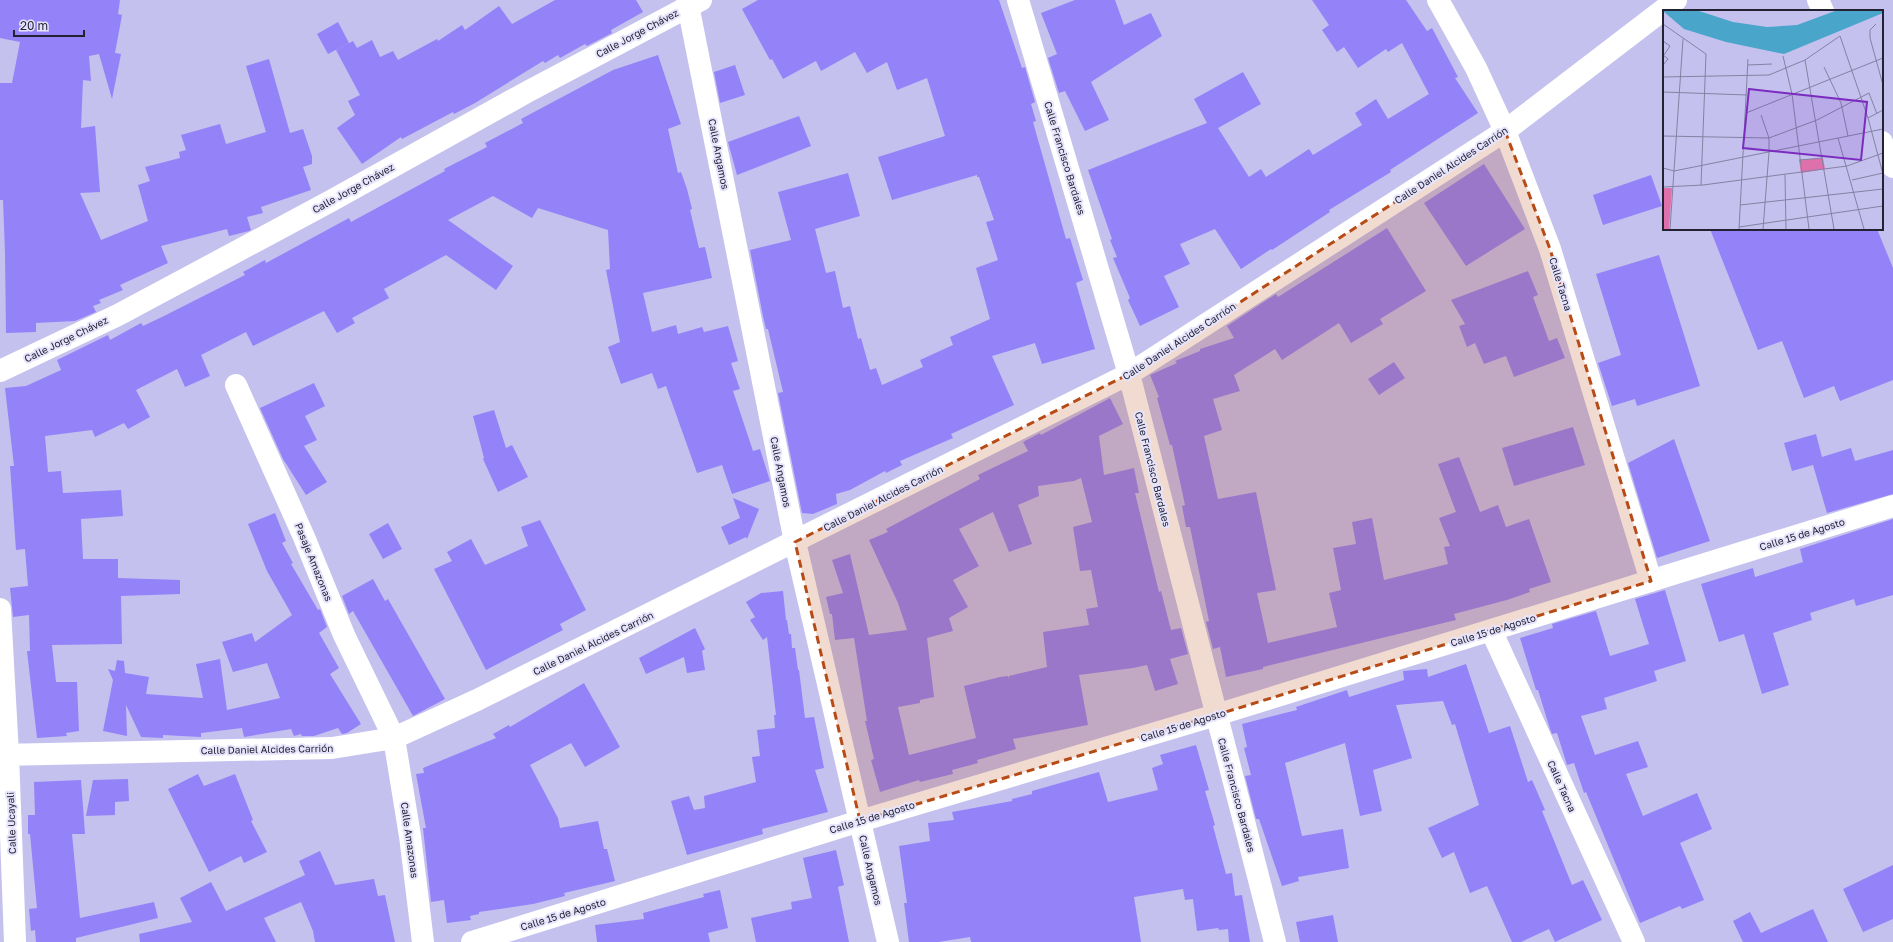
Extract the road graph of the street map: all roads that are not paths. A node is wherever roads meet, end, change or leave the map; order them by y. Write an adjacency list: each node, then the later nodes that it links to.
1 (1018, 0): 11 (street, Calle Francisco Bardales)
2 (1438, 0): 7 (street, Calle Tacna)
3 (1676, 0): 7 (street, Calle Daniel Alcides Carrión)
4 (1818, 0): 6 (street)
5 (693, 2): 10 (street, Calle Jorge Chávez); 14 (street, Calle Angamos)
6 (1823, 10)
7 (1505, 131): 11 (street, Calle Daniel Alcides Carrión); 15 (street, Calle Tacna)
8 (1883, 144): 9 (street)
9 (1893, 167)
10 (0, 371)
11 (1129, 374): 14 (street, Calle Daniel Alcides Carrión); 18 (street, Calle Francisco Bardales)
12 (236, 385): 19 (street, Pasaje Amazonas)
13 (1893, 506): 15 (street, Calle 15 de Agosto)
14 (795, 542): 19 (street, Calle Daniel Alcides Carrión); 21 (street, Calle Angamos)
15 (1651, 581): 17 (street, Calle 15 de Agosto)
16 (0, 609): 20 (street, Calle Ucayali)
17 (1491, 630): 18 (street, Calle 15 de Agosto); 27 (street, Calle Tacna)
18 (1216, 715): 21 (street, Calle 15 de Agosto); 26 (street, Calle Francisco Bardales)
19 (394, 738): 20 (street, Calle Daniel Alcides Carrión); 23 (street, Calle Amazonas)
20 (4, 755): 22 (street, Calle Ucayali)
21 (860, 821): 24 (street, Calle 15 de Agosto); 25 (street, Calle Angamos)
22 (15, 942)
23 (423, 942)
24 (472, 942)
25 (888, 942)
26 (1275, 942)
27 (1634, 942)

